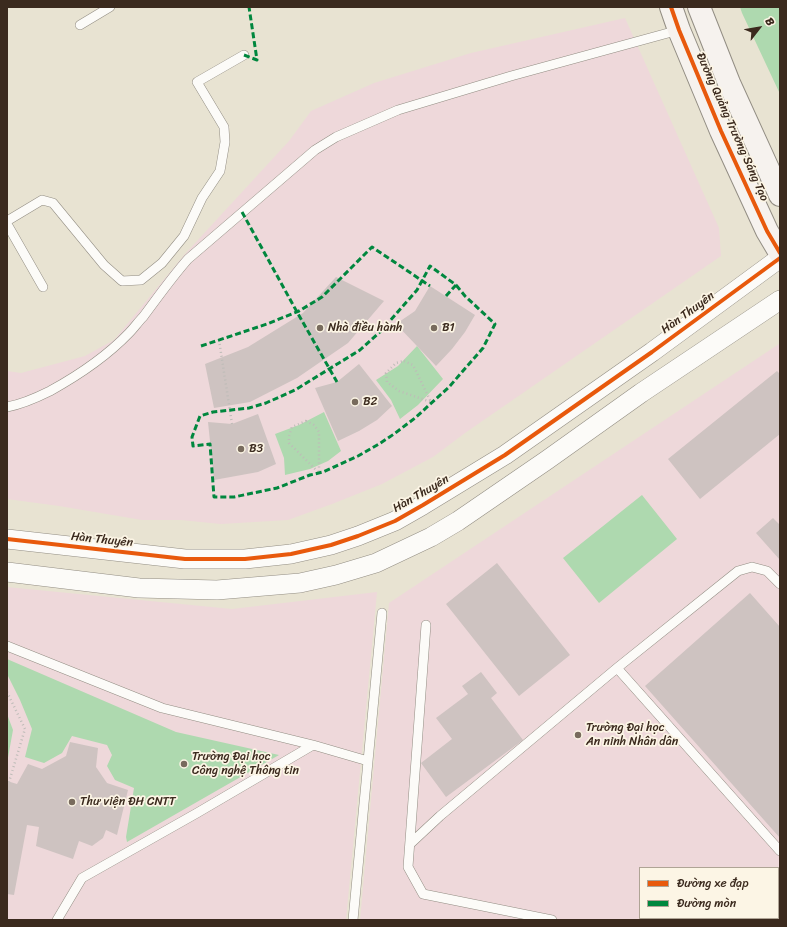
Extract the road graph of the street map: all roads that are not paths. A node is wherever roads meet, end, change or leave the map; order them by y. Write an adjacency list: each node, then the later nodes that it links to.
1 (110, 7): 4 (lane)
2 (671, 7): 5 (street, Đường Quảng Trường Sáng Tạo)
3 (699, 7): 7 (street, Đường Quảng Trường Sáng Tạo)
4 (80, 25)
5 (679, 30): 9 (street, Đường Quảng Trường Sáng Tạo); 13 (lane)
6 (244, 55): 8 (lane)
7 (780, 194)
8 (7, 223): 11 (lane)
9 (780, 253)
10 (780, 258): 14 (street, Hàn Thuyên)
11 (43, 287)
12 (780, 300): 15 (street)
13 (7, 407)
14 (7, 539)
15 (7, 572)
16 (780, 584): 20 (lane)
17 (382, 613): 22 (lane)
18 (426, 625): 23 (lane)
19 (7, 646): 21 (lane)
20 (617, 668): 23 (lane); 24 (lane)
21 (313, 745): 22 (lane); 25 (lane)
22 (368, 762): 26 (lane)
23 (410, 844): 27 (lane)
24 (780, 851)
25 (57, 920)
26 (353, 920)
27 (552, 920)
28 (696, 920): 29 (lane)
29 (721, 920)

